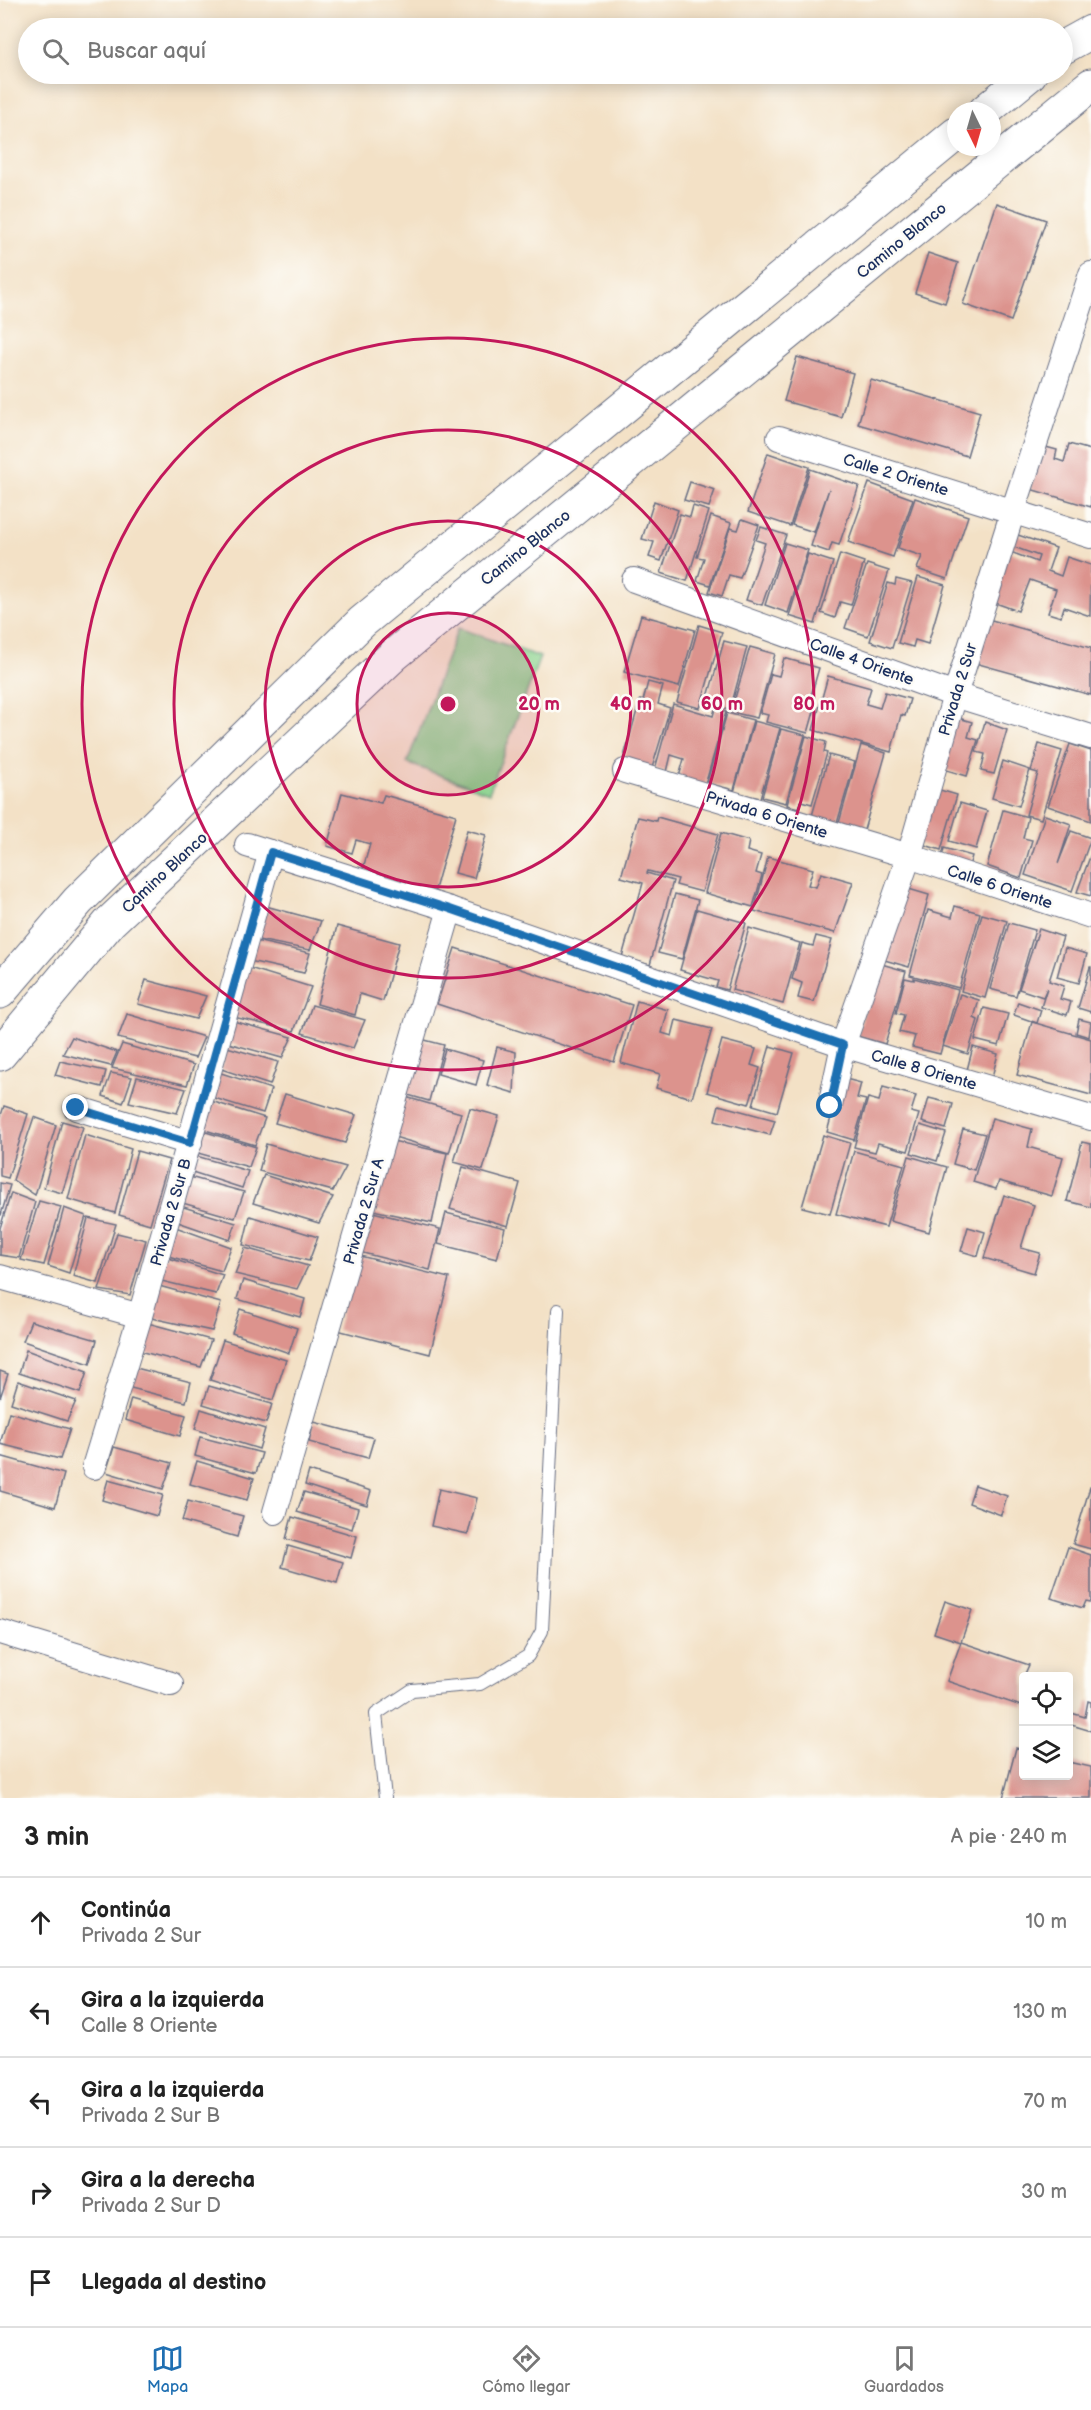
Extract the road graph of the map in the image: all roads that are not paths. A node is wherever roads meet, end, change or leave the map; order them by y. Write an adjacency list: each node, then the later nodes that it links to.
1 (1091, 32): 2 (street)
2 (1073, 42)
3 (1018, 84): 5 (street)
4 (1089, 86): 13 (street, Camino Blanco)
5 (996, 102)
6 (947, 142): 12 (street)
7 (1091, 274): 9 (street, Privada 2 Sur)
8 (780, 438): 9 (street, Calle 2 Oriente)
9 (1012, 511): 10 (street, Calle 2 Oriente); 14 (street, Privada 2 Sur)
10 (1091, 536)
11 (634, 580): 14 (street, Calle 4 Oriente)
12 (362, 622): 13 (street); 22 (street)
13 (394, 655): 24 (street, Camino Blanco)
14 (955, 694): 15 (street, Calle 4 Oriente); 19 (street, Privada 2 Sur)
15 (1091, 737)
16 (625, 771): 19 (street, Privada 6 Oriente)
17 (247, 845): 18 (street, Calle 8 Oriente)
18 (271, 852): 20 (street, Calle 8 Oriente); 28 (street, Privada 2 Sur B)
19 (909, 856): 21 (street, Calle 6 Oriente); 23 (street, Privada 2 Sur)
20 (450, 909): 23 (street, Calle 8 Oriente); 33 (street, Privada 2 Sur A)
21 (1091, 916)
22 (0, 992)
23 (843, 1045): 25 (street, Privada 2 Sur); 27 (street, Calle 8 Oriente)
24 (0, 1054)
25 (830, 1106)
26 (76, 1108): 28 (street)
27 (1091, 1118)
28 (190, 1143): 31 (street, Privada 2 Sur B)
29 (0, 1277): 31 (street)
30 (558, 1310): 36 (lane)
31 (140, 1316): 32 (street, Privada 2 Sur B)
32 (94, 1467)
33 (275, 1512)
34 (0, 1632): 35 (street)
35 (171, 1684)
36 (384, 1798)

